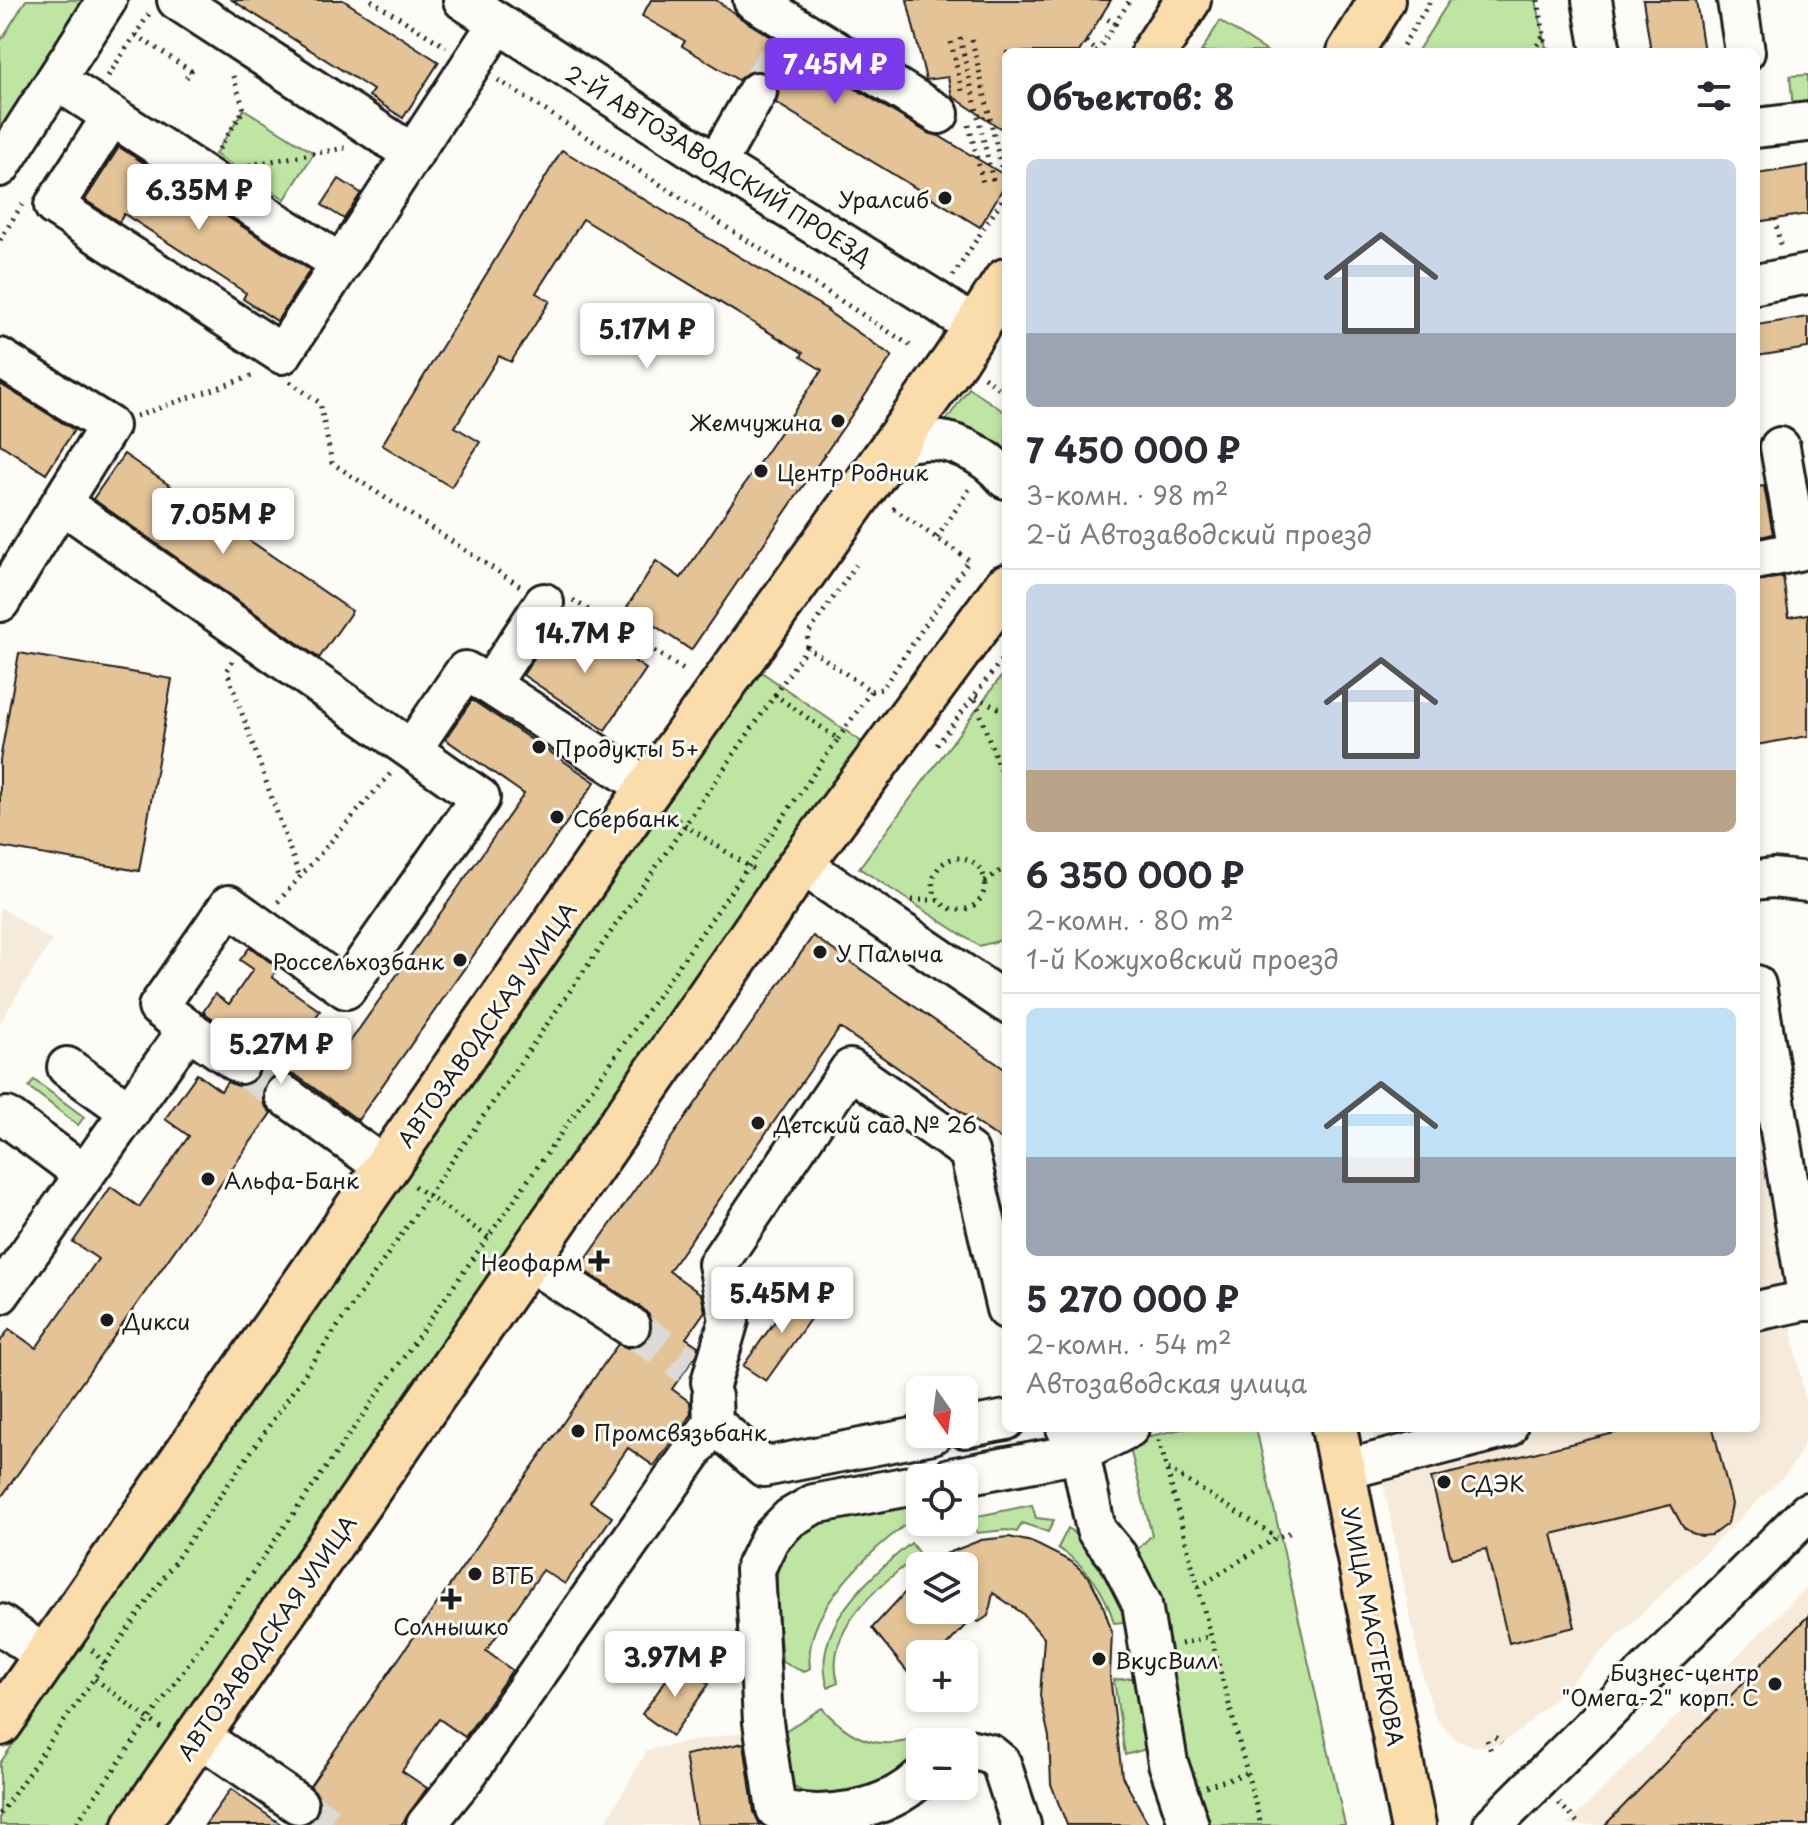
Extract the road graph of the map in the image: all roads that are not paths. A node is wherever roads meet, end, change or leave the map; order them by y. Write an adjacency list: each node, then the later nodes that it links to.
1 (107, 0): 15 (street)
2 (177, 0): 21 (street)
3 (463, 0): 10 (street, 2-Й АВТОЗАВОДСКИЙ ПРОЕЗД)
4 (753, 0): 9 (street)
5 (1188, 0): 11 (main road)
6 (1382, 0): 12 (main road)
7 (1592, 0): 13 (street)
8 (1737, 0): 14 (street)
9 (796, 22): 17 (street)
10 (498, 23): 21 (street); 22 (street, 2-Й АВТОЗАВОДСКИЙ ПРОЕЗД)
11 (1157, 48)
12 (1352, 48)
13 (1600, 48)
14 (1744, 48)
15 (56, 80): 18 (street); 23 (street)
16 (757, 92): 22 (street)
17 (939, 114)
18 (112, 116): 24 (street); 24 (street)
19 (1808, 122): 20 (street)
20 (1760, 128)
21 (401, 147): 24 (street)
22 (716, 164): 28 (street, 2-Й АВТОЗАВОДСКИЙ ПРОЕЗД)
23 (0, 167)
24 (341, 264)
25 (1808, 274): 26 (street)
26 (1760, 283)
27 (1002, 287): 28 (main road, АВТОЗАВОДСКАЯ УЛИЦА)
28 (976, 328): 31 (main road, АВТОЗАВОДСКАЯ УЛИЦА)
29 (0, 358): 33 (street)
30 (1780, 447): 34 (street)
31 (891, 450): 32 (street); 40 (main road, АВТОЗАВОДСКАЯ УЛИЦА)
32 (1002, 474)
33 (61, 503): 36 (street); 39 (street)
34 (1760, 559)
35 (1002, 592): 41 (main road, АВТОЗАВОДСКАЯ УЛИЦА)
36 (0, 602)
37 (544, 603): 38 (street)
38 (490, 685): 39 (street); 40 (street)
39 (412, 749): 46 (street)
40 (656, 800): 53 (main road, АВТОЗАВОДСКАЯ УЛИЦА)
41 (801, 864): 44 (street); 54 (main road, АВТОЗАВОДСКАЯ УЛИЦА)
42 (1760, 880): 43 (street)
43 (1808, 882)
44 (1002, 1000)
45 (1760, 1009): 57 (street)
46 (188, 1029): 47 (street); 50 (street)
47 (240, 1064)
48 (67, 1067): 50 (street)
49 (284, 1095): 53 (street)
50 (130, 1112): 52 (street)
51 (7, 1117): 52 (street)
52 (84, 1174): 56 (street)
53 (396, 1174): 73 (main road, АВТОЗАВОДСКАЯ УЛИЦА)
54 (514, 1252): 59 (street); 75 (main road, АВТОЗАВОДСКАЯ УЛИЦА)
55 (1002, 1292): 61 (street)
56 (0, 1294)
57 (1808, 1301): 58 (street)
58 (1760, 1310)
59 (630, 1326)
60 (1002, 1421): 62 (street)
61 (713, 1423): 66 (street); 82 (street)
62 (978, 1425)
63 (1112, 1432): 67 (street)
64 (1335, 1432): 69 (main road, УЛИЦА МАСТЕРКОВА)
65 (1490, 1432): 69 (street)
66 (906, 1439)
67 (1073, 1441): 68 (street); 79 (street)
68 (978, 1470)
69 (1344, 1470): 84 (main road, УЛИЦА МАСТЕРКОВА)
70 (906, 1487): 80 (street)
71 (1808, 1511): 85 (street)
72 (0, 1624): 73 (street)
73 (47, 1657): 74 (main road, АВТОЗАВОДСКАЯ УЛИЦА)
74 (0, 1723)
75 (193, 1744): 78 (street); 81 (main road, АВТОЗАВОДСКАЯ УЛИЦА)
76 (978, 1751): 83 (street)
77 (906, 1790): 80 (street)
78 (298, 1804)
79 (1184, 1809)
80 (777, 1817)
81 (136, 1825)
82 (426, 1825)
83 (1021, 1825)
84 (1413, 1825)
85 (1493, 1825)

